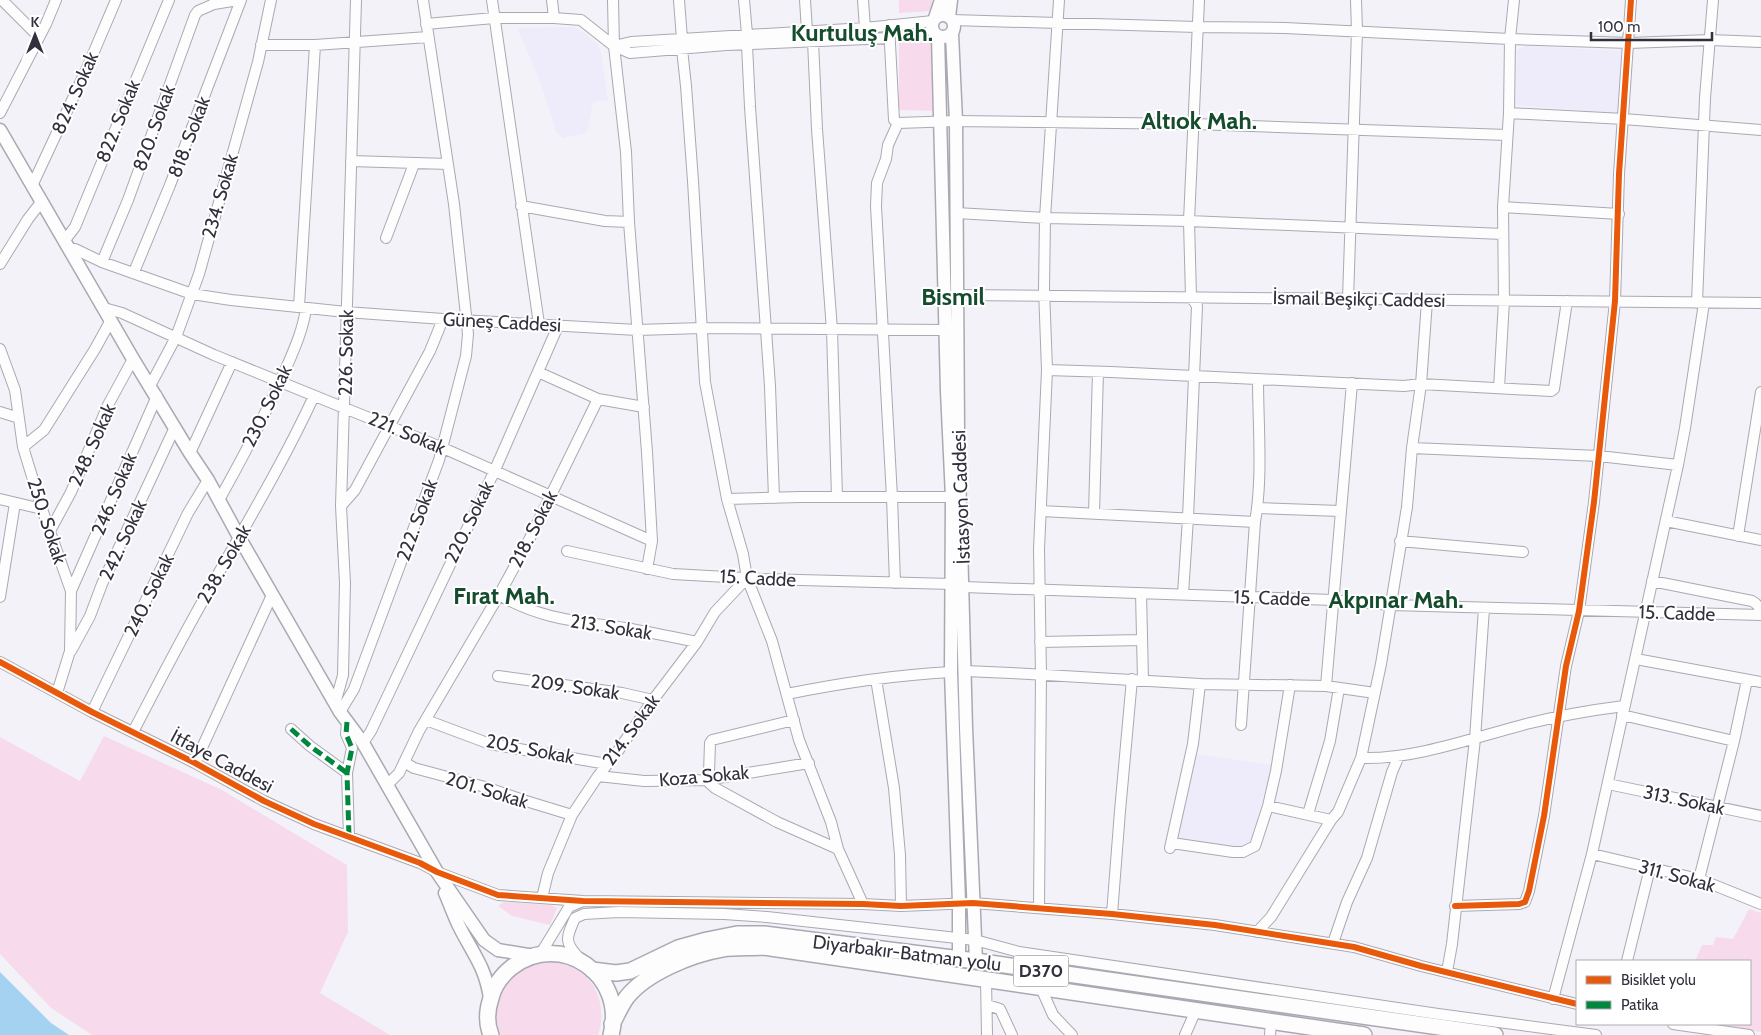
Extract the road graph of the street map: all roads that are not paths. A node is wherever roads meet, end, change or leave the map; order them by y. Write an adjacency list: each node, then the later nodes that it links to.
1 (2, 0): 38 (street)
2 (56, 0): 38 (street)
3 (116, 0): 68 (street, 824. Sokak)
4 (168, 0): 80 (street, 822. Sokak)
5 (239, 0): 24 (street, 820. Sokak); 83 (street, 818. Sokak)
6 (271, 0): 50 (street, 234. Sokak)
7 (356, 0): 45 (street, 226. Sokak)
8 (423, 0): 30 (street, 222. Sokak)
9 (492, 0): 25 (street)
10 (552, 0): 26 (street)
11 (613, 0): 51 (street)
12 (679, 0): 49 (street)
13 (744, 0): 42 (street)
14 (805, 0): 34 (street)
15 (863, 0): 32 (street)
16 (941, 0): 28 (main road)
17 (951, 0): 27 (main road)
18 (1059, 0): 29 (street)
19 (1199, 0): 33 (street)
20 (1356, 0): 35 (street)
21 (1514, 0): 41 (street)
22 (1631, 0): 47 (street)
23 (1713, 0): 43 (street)
24 (215, 2): 81 (street, 820. Sokak)
25 (494, 18): 26 (street); 30 (street); 70 (street)
26 (554, 18): 51 (street)
27 (951, 18): 28 (main road); 29 (street); 36 (main road)
28 (934, 20): 31 (street); 37 (main road)
29 (1059, 23): 33 (street); 58 (street)
30 (426, 24): 39 (street, 222. Sokak)
31 (889, 25): 32 (street); 40 (street)
32 (865, 28): 34 (street)
33 (1198, 28): 35 (street); 59 (street)
34 (807, 31): 42 (street)
35 (1357, 31): 41 (street); 61 (street)
36 (952, 34): 37 (main road); 55 (main road, İstasyon Caddesi)
37 (938, 36): 56 (main road, İstasyon Caddesi)
38 (39, 37): 52 (street)
39 (428, 37): 45 (street); 67 (street, 222. Sokak)
40 (890, 38): 44 (street); 57 (street)
41 (1510, 39): 47 (street); 53 (street)
42 (747, 40): 44 (street); 49 (street); 104 (street)
43 (1710, 40): 46 (street); 47 (street); 60 (street)
44 (813, 41): 107 (street)
45 (354, 42): 48 (street); 65 (street, 226. Sokak)
46 (1761, 42)
47 (1629, 43): 54 (street)
48 (315, 44): 50 (street); 96 (street, 230. Sokak)
49 (682, 44): 51 (street); 103 (street)
50 (260, 45): 84 (street, 234. Sokak)
51 (614, 46): 76 (street)
52 (0, 113)
53 (1509, 113): 54 (street); 64 (street)
54 (1624, 119): 60 (street); 73 (street)
55 (956, 121): 56 (street); 58 (street); 72 (main road, İstasyon Caddesi)
56 (940, 122): 57 (street); 108 (main road, İstasyon Caddesi)
57 (898, 123): 105 (street)
58 (1050, 123): 59 (street); 74 (street)
59 (1194, 124): 61 (street); 75 (street)
60 (1704, 126): 63 (street); 93 (street)
61 (1353, 128): 64 (street); 77 (street)
62 (0, 130): 68 (main road)
63 (1761, 130)
64 (1507, 135): 71 (street)
65 (351, 161): 66 (street); 97 (street, 226. Sokak)
66 (414, 164): 67 (street); 79 (street)
67 (448, 164): 100 (street, 222. Sokak)
68 (32, 186): 69 (main road)
69 (42, 201): 80 (main road); 82 (street)
70 (521, 206): 76 (street); 101 (street)
71 (1503, 207): 73 (street); 78 (street)
72 (956, 213): 74 (street); 85 (main road, İstasyon Caddesi)
73 (1619, 214): 92 (street)
74 (1046, 218): 75 (street); 86 (street)
75 (1188, 221): 77 (street); 87 (street)
76 (629, 222): 106 (street)
77 (1351, 226): 78 (street); 88 (street)
78 (1503, 234): 89 (street)
79 (386, 238)
80 (67, 244): 81 (street, Güneş Caddesi); 95 (main road)
81 (102, 262): 83 (street, Güneş Caddesi)
82 (0, 264)
83 (134, 272): 84 (street, Güneş Caddesi)
84 (192, 294): 96 (street, Güneş Caddesi); 109 (street, 234. Sokak)
85 (957, 295): 86 (street, İsmail Beşikçi Caddesi); 170 (main road, İstasyon Caddesi)
86 (1046, 296): 87 (street, İsmail Beşikçi Caddesi); 113 (street)
87 (1191, 297): 88 (street, İsmail Beşikçi Caddesi); 116 (street)
88 (1348, 299): 90 (street, İsmail Beşikçi Caddesi)
89 (1504, 300): 90 (street, İsmail Beşikçi Caddesi); 91 (street, İsmail Beşikçi Caddesi); 121 (street)
90 (1427, 301): 120 (street)
91 (1567, 301): 92 (street, İsmail Beşikçi Caddesi); 121 (street)
92 (1615, 301): 93 (street, İsmail Beşikçi Caddesi); 136 (street)
93 (1700, 303): 94 (street, İsmail Beşikçi Caddesi); 137 (street)
94 (1761, 303)
95 (104, 308): 99 (main road); 109 (street, 221. Sokak)
96 (303, 308): 97 (street, Güneş Caddesi); 118 (street, 230. Sokak)
97 (346, 312): 98 (street, Güneş Caddesi); 126 (street, 226. Sokak)
98 (443, 319): 100 (street, Güneş Caddesi); 130 (street)
99 (111, 320): 111 (main road); 132 (street)
100 (467, 320): 101 (street, Güneş Caddesi); 133 (street, 222. Sokak)
101 (539, 324): 102 (street, Güneş Caddesi)
102 (558, 326): 106 (street, Güneş Caddesi); 114 (street, 220. Sokak)
103 (702, 328): 104 (street, Güneş Caddesi); 106 (street, Güneş Caddesi); 146 (street)
104 (765, 328): 107 (street, Güneş Caddesi); 144 (street)
105 (883, 329): 107 (street, Güneş Caddesi); 108 (street, Güneş Caddesi); 142 (street)
106 (637, 330): 127 (street)
107 (832, 330): 141 (street)
108 (945, 330): 143 (main road, İstasyon Caddesi)
109 (176, 337): 112 (street, 221. Sokak); 122 (street, 234. Sokak)
110 (0, 349): 129 (street, 250. Sokak)
111 (133, 358): 122 (main road); 158 (street, 248. Sokak)
112 (232, 362): 118 (street, 221. Sokak); 135 (street)
113 (1046, 370): 115 (street); 152 (street)
114 (538, 372): 125 (street); 138 (street, 220. Sokak)
115 (1098, 372): 116 (street); 154 (street)
116 (1193, 376): 117 (street); 155 (street)
117 (1258, 379): 119 (street); 150 (street)
118 (280, 381): 124 (street, 221. Sokak); 147 (street, 230. Sokak)
119 (1352, 383): 120 (street); 153 (street)
120 (1421, 384): 121 (street); 134 (street)
121 (1500, 388)
122 (153, 391): 131 (main road); 172 (street, 246. Sokak)
123 (1761, 392): 159 (street)
124 (314, 396): 126 (street, 221. Sokak); 160 (street, 238. Sokak)
125 (598, 398): 127 (street); 140 (street, 218. Sokak)
126 (345, 407): 130 (street, 221. Sokak); 149 (street, 226. Sokak)
127 (644, 407): 162 (street)
128 (0, 412): 129 (street)
129 (18, 418): 132 (street, 250. Sokak)
130 (389, 426): 133 (street, 221. Sokak); 149 (street)
131 (175, 428): 135 (main road); 188 (street, 242. Sokak)
132 (23, 447): 151 (street, 250. Sokak)
133 (443, 448): 138 (street, 221. Sokak); 210 (street, 222. Sokak)
134 (1412, 448): 136 (street); 163 (street)
135 (190, 453): 139 (main road)
136 (1598, 456): 137 (street); 182 (street)
137 (1678, 465): 156 (street)
138 (494, 472): 140 (street, 221. Sokak); 219 (street, 220. Sokak)
139 (208, 480): 147 (main road); 209 (street, 240. Sokak)
140 (549, 496): 162 (street, 221. Sokak); 176 (street, 218. Sokak)
141 (837, 497): 142 (street); 144 (street)
142 (892, 497): 143 (street); 169 (street)
143 (952, 497): 170 (main road, İstasyon Caddesi)
144 (774, 498): 146 (street)
145 (0, 499): 148 (street)
146 (727, 499): 167 (street)
147 (219, 500): 160 (main road)
148 (16, 503): 151 (street); 177 (street)
149 (341, 506): 210 (street, 226. Sokak)
150 (1257, 508): 153 (street); 157 (street)
151 (42, 509): 158 (street, 250. Sokak)
152 (1041, 511): 154 (street); 171 (street)
153 (1340, 511): 179 (street)
154 (1094, 513): 155 (street)
155 (1188, 518): 157 (street); 175 (street)
156 (1666, 521): 159 (street); 168 (street)
157 (1255, 522): 178 (street)
158 (50, 531): 172 (street, 250. Sokak)
159 (1738, 536): 161 (street)
160 (239, 537): 174 (main road); 216 (street, 238. Sokak)
161 (1761, 540)
162 (652, 541): 166 (street)
163 (1400, 541): 165 (street); 180 (street)
164 (566, 552): 166 (street, 15. Cadde)
165 (1523, 552)
166 (648, 569): 167 (street, 15. Cadde)
167 (747, 578): 169 (street, 15. Cadde); 186 (street, 214. Sokak); 206 (street)
168 (1652, 581): 183 (street); 184 (street)
169 (895, 583): 170 (street, 15. Cadde)
170 (958, 586): 171 (street, 15. Cadde); 191 (main road, İstasyon Caddesi); 192 (main road, İstasyon Caddesi)
171 (1040, 590): 173 (street, 15. Cadde); 187 (street)
172 (71, 591): 188 (street, 250. Sokak)
173 (1141, 593): 175 (street, 15. Cadde); 185 (street)
174 (272, 594): 210 (main road); 223 (street)
175 (1183, 594): 178 (street, 15. Cadde)
176 (499, 595): 186 (street, 213. Sokak); 212 (street, 218. Sokak)
177 (0, 597)
178 (1251, 597): 179 (street, 15. Cadde); 200 (street)
179 (1333, 600): 180 (street, 15. Cadde); 202 (street)
180 (1391, 605): 181 (street, 15. Cadde); 205 (street)
181 (1484, 608): 182 (street, 15. Cadde); 217 (street)
182 (1579, 611): 183 (street, 15. Cadde); 211 (street)
183 (1645, 612): 184 (street, 15. Cadde); 189 (street)
184 (1761, 615)
185 (1142, 640): 187 (street); 196 (street)
186 (697, 642): 207 (street, 214. Sokak)
187 (1040, 642): 193 (street)
188 (70, 651): 204 (street, 250. Sokak)
189 (1636, 659): 197 (street); 208 (street)
190 (0, 662): 204 (street, İtfaye Caddesi)
191 (965, 671): 193 (street); 246 (main road, İstasyon Caddesi)
192 (952, 672): 195 (street); 245 (main road, İstasyon Caddesi)
193 (1041, 674): 196 (street); 251 (street)
194 (498, 676): 207 (street, 209. Sokak)
195 (876, 679): 206 (street); 249 (street)
196 (1138, 680): 199 (street); 252 (street)
197 (1748, 680): 198 (street); 218 (street)
198 (1761, 682)
199 (1200, 684): 200 (street); 231 (street)
200 (1244, 684): 201 (street); 214 (street)
201 (1290, 685): 202 (street); 231 (street)
202 (1326, 686): 203 (street)
203 (1339, 688): 205 (street); 233 (street)
204 (57, 693): 209 (street, İtfaye Caddesi)
205 (1375, 693): 221 (street)
206 (787, 694): 213 (street)
207 (653, 700): 225 (street, 214. Sokak)
208 (1623, 711): 211 (street); 218 (street); 229 (street)
209 (92, 712): 216 (street, İtfaye Caddesi)
210 (340, 713): 219 (main road); 226 (street)
211 (1559, 717): 217 (street); 250 (street)
212 (426, 720): 222 (street, 218. Sokak); 225 (street, 205. Sokak)
213 (794, 720): 224 (street); 228 (street)
214 (1241, 725)
215 (291, 729): 226 (street)
216 (133, 732): 223 (street, İtfaye Caddesi)
217 (1475, 739): 220 (street); 250 (street)
218 (1734, 741): 232 (street)
219 (363, 744): 230 (main road)
220 (1399, 756): 221 (street); 256 (street)
221 (1361, 758): 236 (street)
222 (404, 762): 230 (street, 218. Sokak); 234 (street, 201. Sokak)
223 (196, 763): 237 (street, İtfaye Caddesi)
224 (809, 763): 228 (street, Koza Sokak); 238 (street)
225 (607, 764): 227 (street, 214. Sokak)
226 (347, 773): 237 (street)
227 (598, 776): 228 (street, Koza Sokak); 234 (street, 214. Sokak)
228 (706, 780): 238 (street)
229 (1608, 784): 232 (street, 313. Sokak); 239 (street)
230 (387, 785): 241 (main road)
231 (1268, 806): 233 (street)
232 (1716, 807): 235 (street, 313. Sokak); 242 (street)
233 (1308, 814): 236 (street)
234 (572, 815): 243 (street, 214. Sokak)
235 (1761, 816)
236 (1331, 820): 253 (street)
237 (349, 837): 241 (street, İtfaye Caddesi)
238 (838, 849): 247 (street)
239 (1592, 854): 240 (street, 311. Sokak); 266 (street)
240 (1650, 868): 242 (street, 311. Sokak); 259 (street)
241 (437, 872): 243 (street, İtfaye Caddesi); 257 (main road); 265 (main road)
242 (1699, 879): 248 (street, 311. Sokak)
243 (542, 898): 244 (street, İtfaye Caddesi)
244 (584, 901): 247 (street, İtfaye Caddesi); 257 (street)
245 (959, 903): 246 (street, İtfaye Caddesi); 249 (street, İtfaye Caddesi); 254 (main road, İstasyon Caddesi)
246 (973, 903): 251 (street, İtfaye Caddesi); 255 (main road, İstasyon Caddesi)
247 (863, 904): 249 (street, İtfaye Caddesi)
248 (1761, 904)
249 (901, 906)
250 (1455, 906): 262 (street)
251 (1039, 908): 252 (street, İtfaye Caddesi)
252 (1112, 914): 253 (street, İtfaye Caddesi)
253 (1257, 932): 256 (street, İtfaye Caddesi)
254 (958, 938): 255 (street); 258 (main road, İstasyon Caddesi); 261 (street)
255 (975, 940): 260 (main road, İstasyon Caddesi); 280 (street)
256 (1333, 943): 262 (street, İtfaye Caddesi)
257 (537, 955): 261 (highway, Diyarbakır-Batman yolu); 265 (highway)
258 (959, 960): 260 (highway, Diyarbakır-Batman yolu / D370); 261 (highway, Diyarbakır-Batman yolu / D370)
259 (1627, 960)
260 (976, 961): 279 (highway, Diyarbakır-Batman yolu / D370)
261 (587, 965): 272 (highway)
262 (1447, 972): 266 (street, İtfaye Caddesi)
263 (986, 979): 264 (highway, Diyarbakır-Batman yolu / D370); 268 (street); 272 (highway, Diyarbakır-Batman yolu / D370)
264 (1041, 988): 269 (highway, Diyarbakır-Batman yolu / D370); 276 (street)
265 (490, 998): 273 (highway)
266 (1553, 999): 267 (street, İtfaye Caddesi)
267 (1576, 1004)
268 (987, 1005): 274 (street); 275 (street)
269 (1196, 1010): 271 (highway, Diyarbakır-Batman yolu / D370); 277 (street)
270 (1680, 1025): 281 (street)
271 (1270, 1028): 278 (highway, Diyarbakır-Batman yolu / D370)
272 (613, 1032)
273 (491, 1035)
274 (987, 1035)
275 (1012, 1035)
276 (1072, 1035)
277 (1184, 1035)
278 (1364, 1035)
279 (1495, 1035)
280 (1596, 1035)
281 (1749, 1035)

